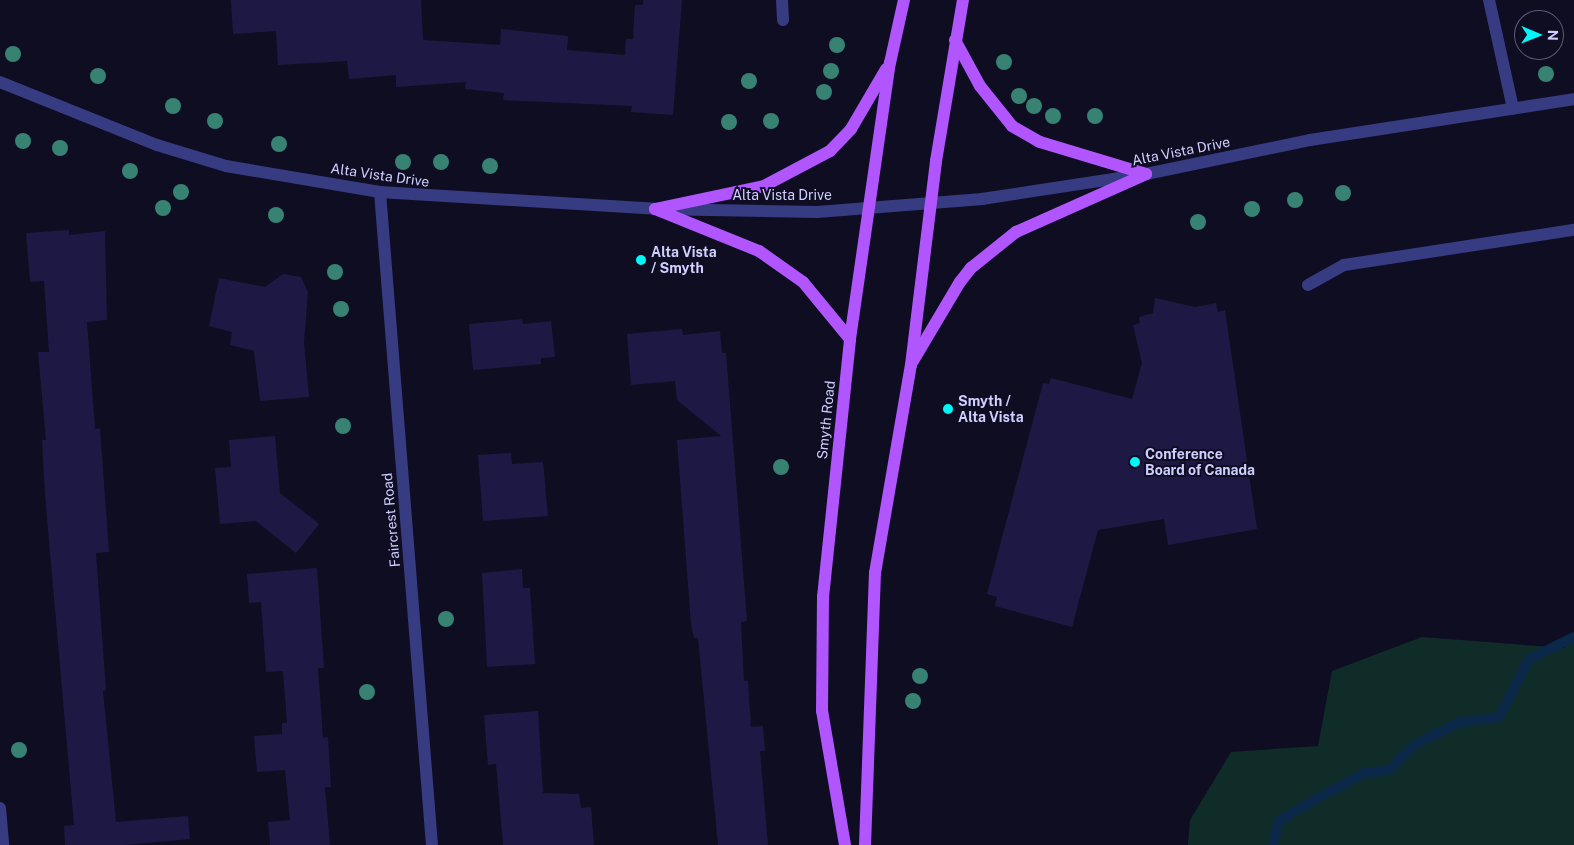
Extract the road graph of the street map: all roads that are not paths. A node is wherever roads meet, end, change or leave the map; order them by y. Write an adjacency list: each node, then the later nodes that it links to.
1 (782, 0): 5 (street)
2 (904, 0): 7 (main road, Smyth Road)
3 (963, 0): 6 (main road)
4 (1489, 0): 10 (street)
5 (783, 20)
6 (955, 40): 11 (main road); 13 (main road)
7 (890, 63): 14 (main road, Smyth Road); 15 (main road)
8 (0, 82): 12 (street, Alta Vista Drive)
9 (1574, 99): 10 (street, Alta Vista Drive)
10 (1513, 108): 11 (street, Alta Vista Drive)
11 (1146, 174): 13 (street, Alta Vista Drive); 19 (main road)
12 (380, 192): 15 (street, Alta Vista Drive); 22 (street, Faircrest Road)
13 (930, 204): 14 (street, Alta Vista Drive); 19 (main road)
14 (869, 208): 15 (street, Alta Vista Drive); 18 (main road, Smyth Road)
15 (655, 209): 18 (main road)
16 (1574, 230): 17 (street)
17 (1308, 285)
18 (850, 339): 23 (main road, Smyth Road)
19 (911, 365): 24 (main road)
20 (0, 808): 21 (street)
21 (3, 845)
22 (432, 845)
23 (845, 845)
24 (865, 845)

